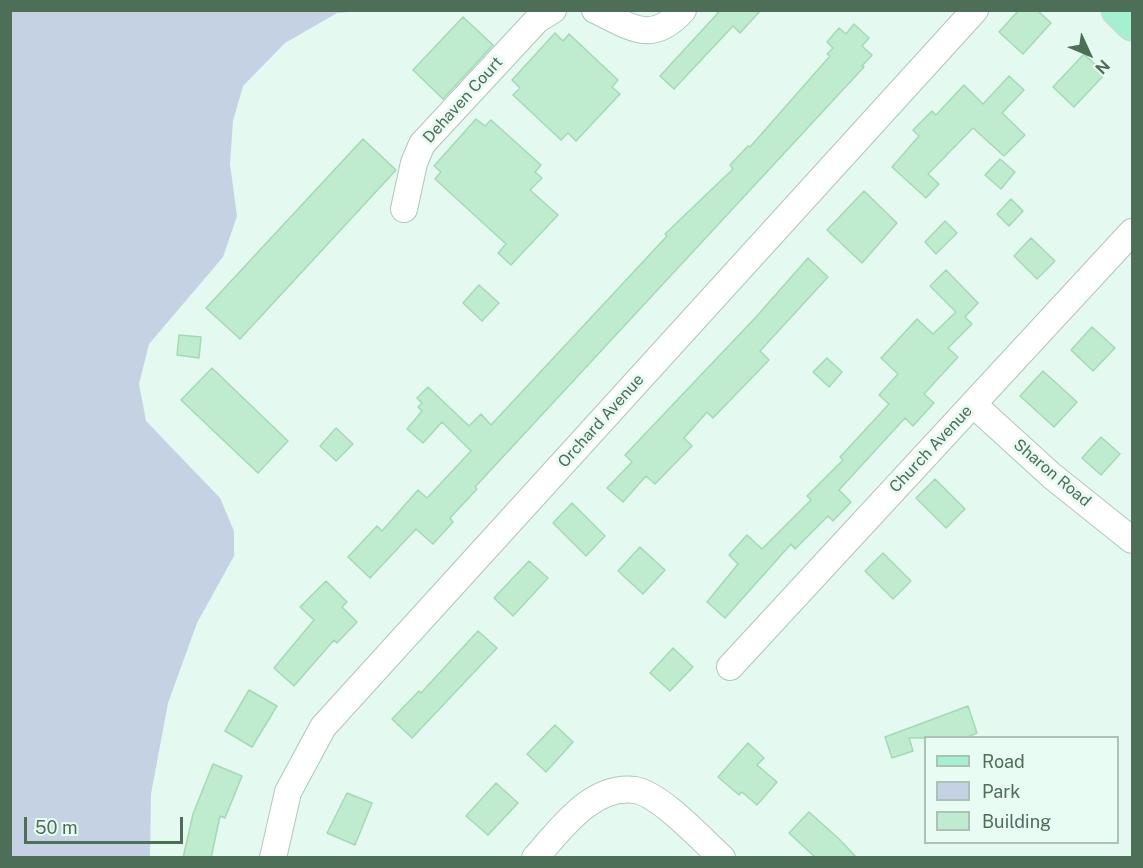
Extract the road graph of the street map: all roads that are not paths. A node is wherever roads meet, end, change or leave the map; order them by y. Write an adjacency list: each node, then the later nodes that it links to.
1 (553, 10): 5 (street, Dehaven Court)
2 (595, 10): 3 (street)
3 (683, 10)
4 (975, 10): 10 (street, Orchard Avenue)
5 (404, 209)
6 (1132, 232): 7 (street, Church Avenue)
7 (973, 405): 8 (street, Sharon Road); 9 (street, Church Avenue)
8 (1132, 540)
9 (730, 667)
10 (273, 858)
11 (535, 858): 12 (street)
12 (722, 858)

